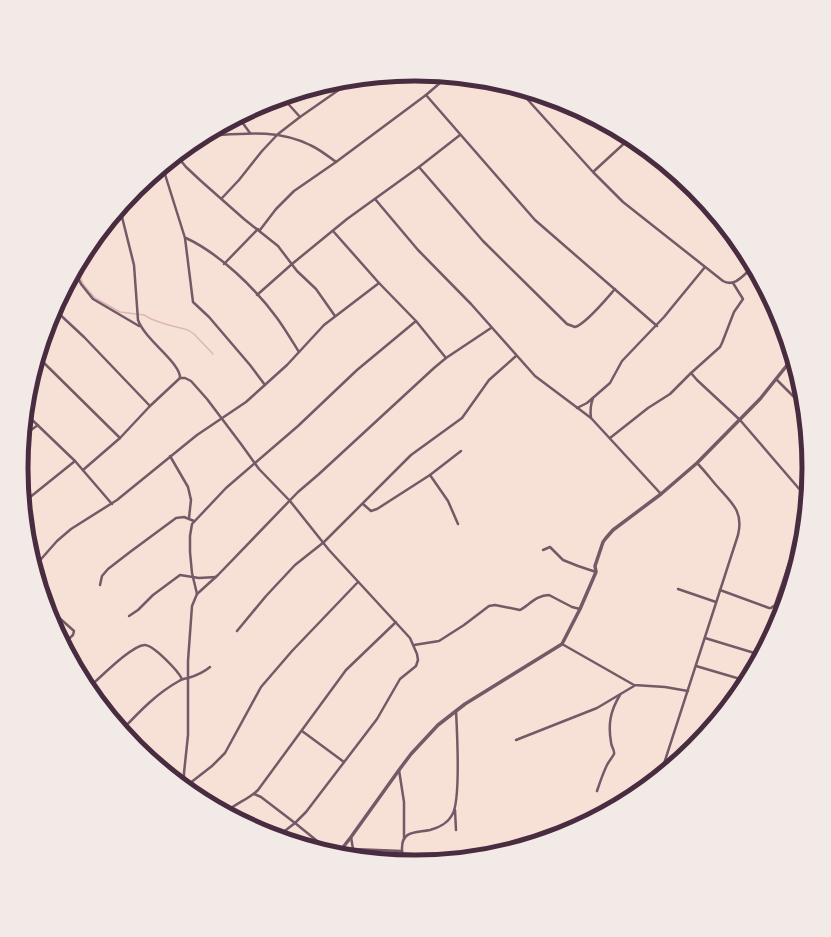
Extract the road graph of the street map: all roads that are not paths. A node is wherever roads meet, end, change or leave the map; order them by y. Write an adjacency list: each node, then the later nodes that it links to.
1 (441, 82): 3 (street)
2 (341, 88): 6 (street)
3 (426, 95): 11 (street); 14 (street)
4 (525, 97): 16 (street)
5 (288, 103): 6 (street)
6 (300, 116): 9 (street)
7 (242, 122): 8 (street)
8 (250, 133): 9 (street); 10 (street)
9 (278, 134): 14 (street); 18 (street)
10 (219, 135)
11 (460, 135): 15 (street); 31 (street)
12 (625, 143): 16 (street)
13 (181, 160): 18 (street)
14 (336, 162): 21 (street)
15 (419, 167): 19 (street); 31 (street)
16 (593, 172): 26 (street)
17 (165, 173): 23 (street)
18 (222, 198): 21 (street)
19 (375, 199): 22 (street); 38 (street)
20 (122, 216): 37 (street)
21 (259, 230): 24 (street); 25 (street)
22 (333, 231): 25 (street); 29 (street)
23 (185, 238): 24 (street); 47 (street)
24 (224, 264): 32 (street)
25 (292, 264): 32 (street); 34 (street)
26 (705, 267): 30 (street); 36 (street)
27 (748, 270): 30 (street)
28 (78, 279): 37 (street)
29 (379, 283): 34 (street); 35 (street)
30 (734, 283): 44 (street)
31 (615, 289): 36 (street)
32 (257, 295): 39 (street)
33 (60, 314): 50 (street)
34 (335, 316): 39 (street)
35 (416, 321): 41 (street); 63 (street)
36 (657, 326): 48 (street)
37 (140, 327): 45 (street)
38 (491, 328): 40 (street); 41 (street)
39 (299, 352): 47 (street)
40 (516, 356): 51 (street); 72 (street)
41 (446, 358): 70 (street)
42 (43, 362): 58 (street)
43 (788, 363): 46 (street)
44 (691, 373): 55 (street); 59 (street)
45 (180, 378): 50 (street); 54 (street)
46 (776, 379): 49 (street); 55 (street)
47 (265, 385): 54 (street)
48 (594, 396): 51 (street); 52 (street)
49 (797, 400)
50 (150, 406): 58 (street)
51 (578, 408): 52 (street)
52 (591, 418): 59 (street)
53 (31, 419): 56 (street)
54 (222, 419): 61 (street); 63 (street)
55 (740, 420): 64 (street); 67 (street)
56 (38, 425): 57 (street); 62 (street)
57 (30, 431)
58 (120, 438): 65 (street)
59 (610, 438): 68 (street)
60 (461, 452): 66 (street)
61 (170, 456): 71 (street); 73 (street)
62 (75, 461): 65 (street); 69 (street)
63 (254, 463): 70 (street); 74 (street)
64 (698, 463): 68 (street); 86 (street)
65 (83, 470): 71 (street)
66 (430, 475): 72 (street); 75 (street)
67 (802, 492)
68 (661, 494): 80 (street)
69 (29, 498)
70 (290, 500): 76 (street); 82 (street)
71 (112, 504): 79 (street)
72 (363, 504): 76 (street)
73 (189, 518): 74 (street); 84 (street)
74 (194, 521): 81 (street)
75 (458, 524)
76 (324, 542): 83 (street); 93 (street)
77 (796, 543): 86 (street)
78 (543, 550): 80 (street)
79 (39, 561)
80 (596, 572): 89 (street)
81 (194, 577): 82 (street); 87 (street); 91 (street)
82 (216, 577): 87 (street)
83 (358, 582): 92 (street); 116 (street)
84 (100, 585)
85 (678, 589): 88 (street)
86 (720, 590): 88 (street)
87 (197, 594): 101 (street)
88 (716, 602): 94 (street)
89 (580, 609): 96 (street); 97 (street)
90 (56, 615): 95 (street)
91 (129, 616)
92 (396, 622): 97 (street); 110 (street)
93 (237, 631)
94 (705, 638): 98 (street); 100 (street)
95 (68, 639)
96 (562, 644): 105 (street); 108 (street)
97 (414, 645): 112 (street)
98 (756, 653)
99 (210, 666): 101 (street)
100 (696, 666): 103 (street); 106 (street)
101 (188, 678): 102 (street); 115 (street)
102 (182, 679): 104 (street); 109 (street)
103 (741, 679)
104 (93, 684)
105 (634, 685): 106 (street); 107 (street)
106 (688, 691): 113 (street)
107 (620, 695): 111 (street); 117 (street)
108 (456, 711): 114 (street); 120 (street)
109 (126, 726)
110 (302, 731): 112 (street); 118 (street)
111 (516, 740)
112 (344, 762): 121 (street)
113 (663, 766)
114 (399, 770): 124 (street); 125 (street)
115 (184, 779)
116 (189, 783)
117 (597, 791)
118 (254, 794): 119 (street); 121 (street)
119 (230, 808)
120 (455, 810): 122 (street); 125 (street)
121 (295, 823): 123 (street); 126 (street)
122 (456, 830)
123 (283, 832)
124 (352, 838): 127 (street); 128 (street)
125 (404, 841): 129 (street)
126 (322, 845)
127 (342, 849)
128 (353, 849): 129 (street)
129 (402, 851): 130 (street)
130 (403, 856)

